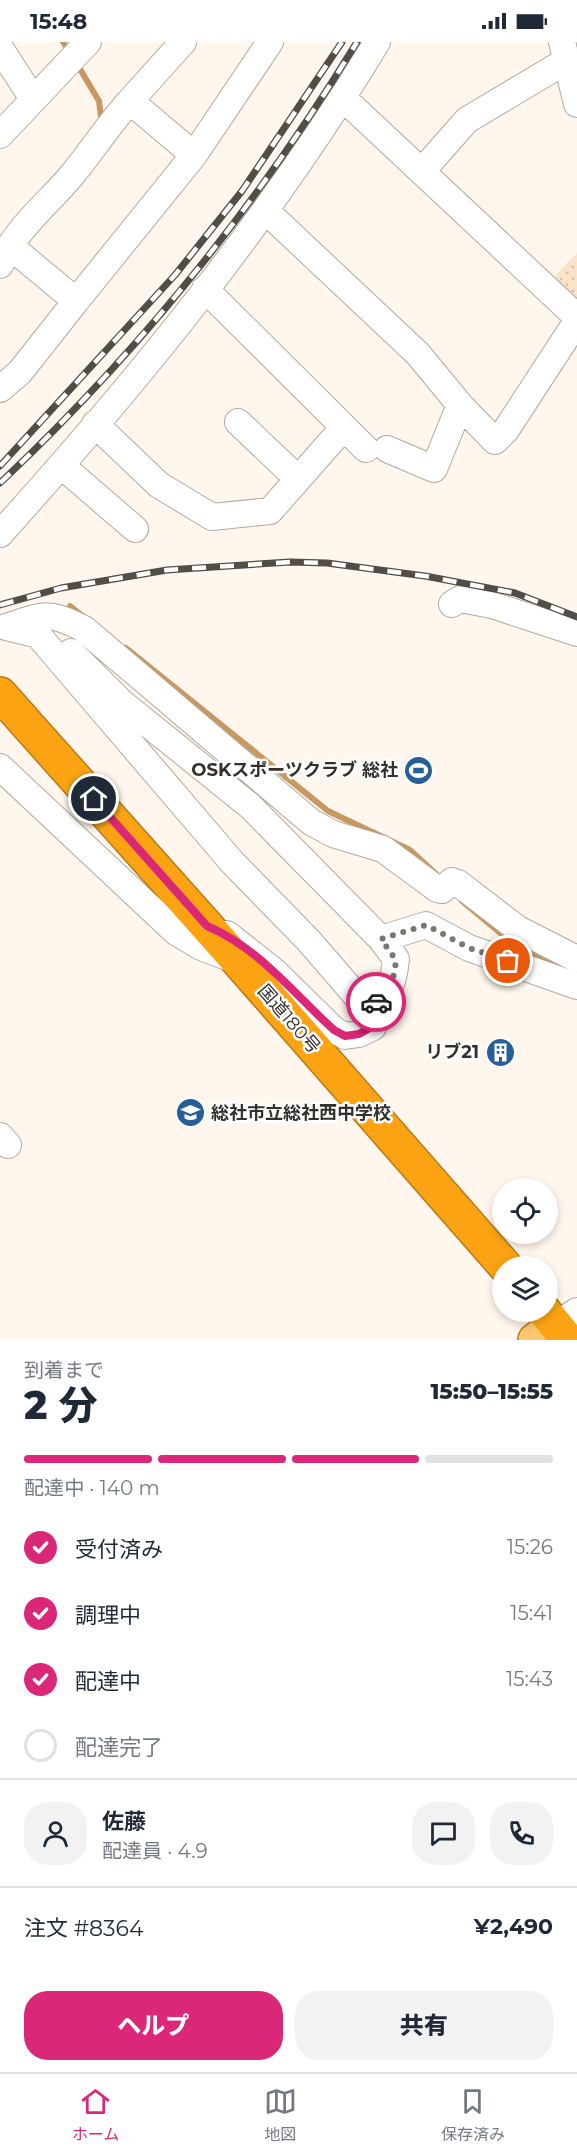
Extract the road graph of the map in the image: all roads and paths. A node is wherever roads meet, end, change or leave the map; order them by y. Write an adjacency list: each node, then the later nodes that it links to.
1 (183, 42): 9 (street)
2 (270, 42): 12 (street)
3 (377, 42): 7 (street)
4 (0, 48): 8 (street)
5 (78, 50): 8 (street)
6 (564, 51): 10 (street); 13 (street)
7 (343, 98): 13 (street); 14 (street)
8 (33, 99): 11 (street)
9 (130, 101): 12 (street); 15 (street)
10 (577, 104)
11 (0, 135)
12 (194, 155): 17 (street)
13 (422, 171): 18 (street)
14 (266, 211): 16 (street); 20 (street)
15 (5, 255): 17 (street)
16 (205, 290): 22 (street); 23 (street)
17 (76, 301): 19 (street)
18 (577, 319): 20 (street)
19 (0, 389)
20 (460, 405): 23 (street)
21 (237, 422): 25 (street)
22 (95, 424): 24 (street); 25 (street)
23 (344, 427): 25 (street)
24 (62, 466): 26 (street); 27 (street)
25 (298, 479)
26 (135, 529)
27 (0, 534)
28 (452, 604): 30 (street)
29 (3, 628): 31 (street); 38 (street)
30 (577, 633)
31 (38, 635): 33 (street); 34 (street)
32 (0, 694): 36 (highway, 国道180号)
33 (150, 725): 34 (street); 37 (street)
34 (135, 750): 40 (street)
35 (0, 767): 36 (street)
36 (186, 918): 40 (street); 41 (highway, 国道180号)
37 (381, 939): 39 (street); 40 (street)
38 (577, 959)
39 (577, 986)
40 (375, 1004)
41 (496, 1256)

